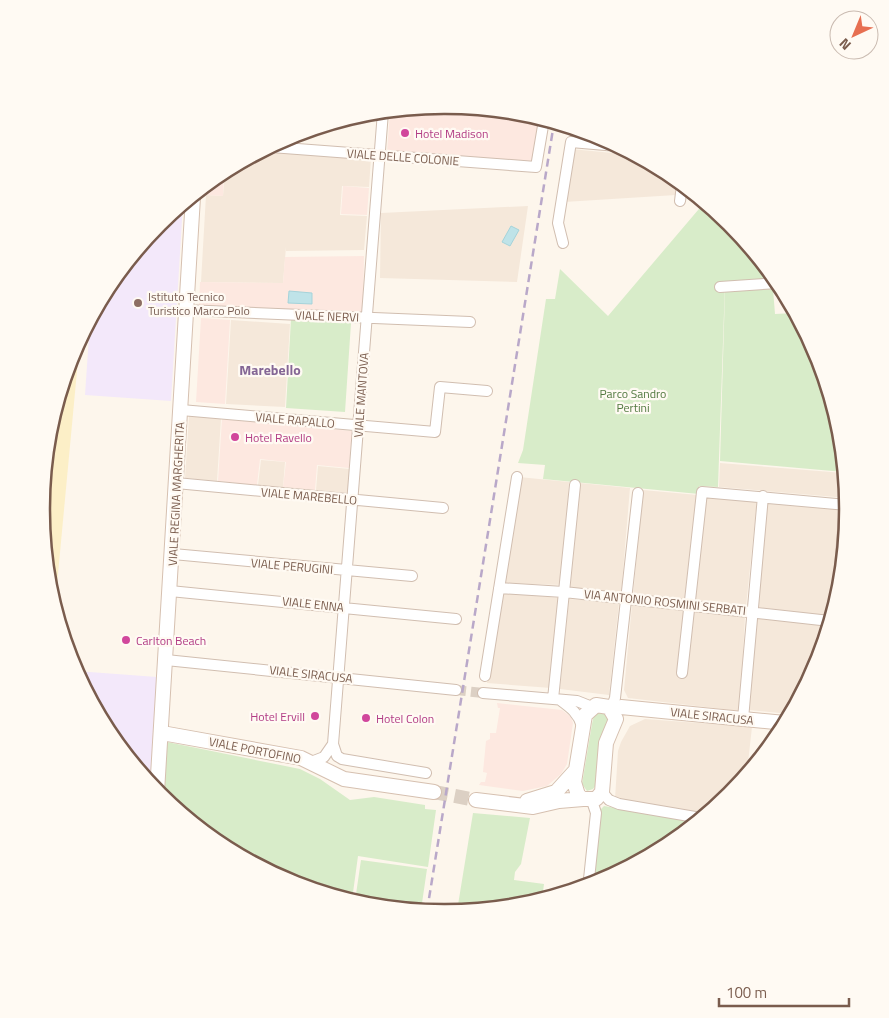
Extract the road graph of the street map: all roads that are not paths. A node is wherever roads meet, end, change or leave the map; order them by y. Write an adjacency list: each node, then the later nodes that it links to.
1 (382, 120): 5 (street, VIALE MANTOVA)
2 (543, 127): 5 (street, VIALE DELLE COLONIE)
3 (591, 143): 9 (street)
4 (286, 148): 5 (street, VIALE DELLE COLONIE)
5 (380, 156): 13 (street, VIALE MANTOVA)
6 (681, 193): 7 (street)
7 (680, 202)
8 (192, 205): 12 (street, VIALE REGINA MARGHERITA)
9 (563, 243)
10 (768, 284): 11 (street)
11 (720, 287)
12 (185, 310): 13 (street, VIALE NERVI); 16 (street, VIALE REGINA MARGHERITA)
13 (367, 317): 14 (street, VIALE NERVI); 17 (street, VIALE MANTOVA)
14 (470, 322)
15 (487, 392): 17 (street, VIALE RAPALLO)
16 (181, 410): 17 (street, VIALE RAPALLO); 19 (street, VIALE REGINA MARGHERITA)
17 (359, 426): 23 (street, VIALE MANTOVA)
18 (517, 477): 29 (street)
19 (176, 483): 23 (street, VIALE MAREBELLO); 26 (street, VIALE REGINA MARGHERITA)
20 (574, 485): 31 (street)
21 (638, 493): 32 (street)
22 (763, 496): 24 (street); 33 (street); 35 (street)
23 (354, 500): 25 (street, VIALE MAREBELLO); 27 (street, VIALE MANTOVA)
24 (839, 504)
25 (443, 508)
26 (172, 554): 27 (street, VIALE PERUGINI); 30 (street, VIALE REGINA MARGHERITA)
27 (348, 571): 28 (street, VIALE PERUGINI); 34 (street, VIALE MANTOVA)
28 (412, 576)
29 (499, 588): 31 (street, VIA ANTONIO ROSMINI SERBATI); 40 (street)
30 (170, 591): 34 (street, VIALE ENNA); 38 (street, VIALE REGINA MARGHERITA)
31 (564, 592): 32 (street, VIA ANTONIO ROSMINI SERBATI); 44 (street)
32 (627, 599): 33 (street, VIA ANTONIO ROSMINI SERBATI); 45 (street)
33 (691, 604): 35 (street, VIA ANTONIO ROSMINI SERBATI); 39 (street)
34 (344, 607): 36 (street, VIALE ENNA); 41 (street, VIALE MANTOVA)
35 (752, 611): 37 (street, VIA ANTONIO ROSMINI SERBATI); 47 (street)
36 (456, 619)
37 (823, 620)
38 (166, 660): 41 (street, VIALE SIRACUSA); 51 (street, VIALE REGINA MARGHERITA)
39 (682, 673)
40 (485, 676)
41 (340, 677): 42 (street, VIALE SIRACUSA); 52 (street, VIALE MANTOVA)
42 (456, 690)
43 (483, 693): 44 (street, VIALE SIRACUSA)
44 (556, 699): 45 (street, VIALE SIRACUSA); 50 (street)
45 (607, 706): 46 (street, VIALE SIRACUSA); 49 (street); 50 (street)
46 (640, 708): 47 (street, VIALE SIRACUSA); 49 (street)
47 (742, 718): 48 (street, VIALE SIRACUSA)
48 (777, 722)
49 (615, 726): 58 (street)
50 (583, 730): 54 (street)
51 (162, 733): 53 (street, VIALE PORTOFINO); 56 (street, VIALE REGINA MARGHERITA)
52 (333, 744): 53 (street); 55 (street)
53 (311, 762): 57 (street, VIALE PORTOFINO)
54 (576, 770): 58 (street); 60 (street)
55 (426, 773)
56 (158, 780)
57 (434, 792)
58 (592, 797): 60 (street); 61 (street); 62 (street)
59 (476, 800): 60 (street)
60 (523, 805)
61 (692, 816)
62 (589, 875)

